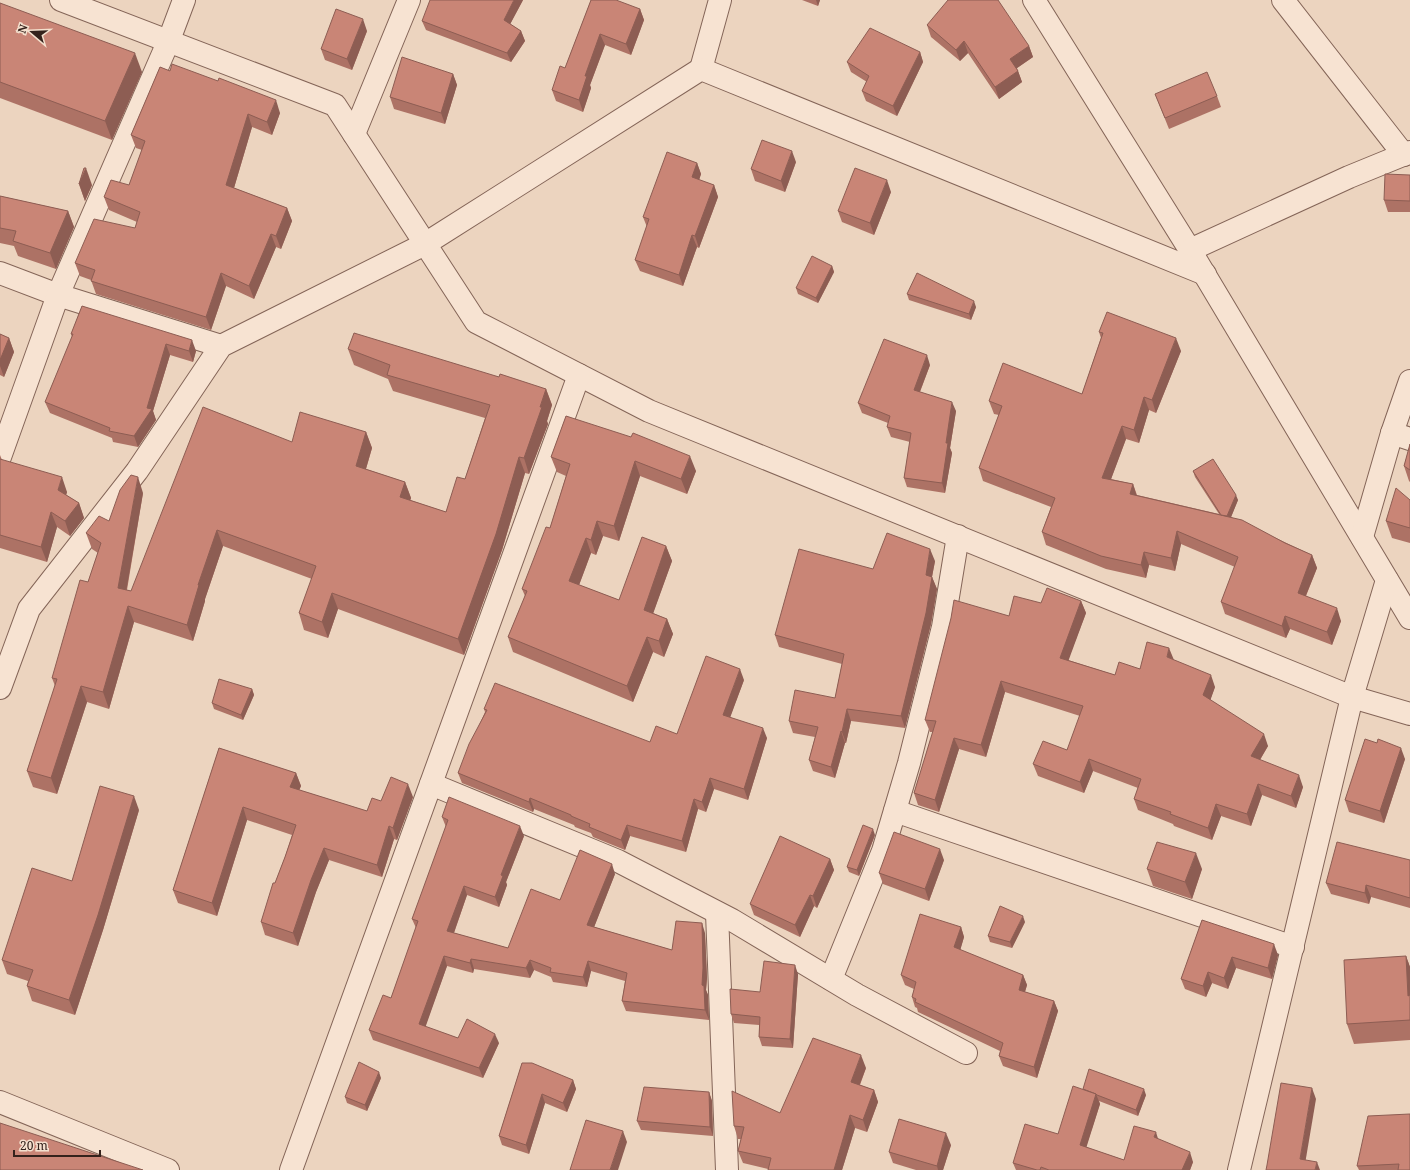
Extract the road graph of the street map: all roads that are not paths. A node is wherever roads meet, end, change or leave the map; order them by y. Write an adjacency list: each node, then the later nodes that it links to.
1 (61, 0): 7 (street)
2 (184, 0): 7 (street)
3 (409, 0): 9 (street)
4 (720, 0): 8 (street)
5 (1034, 0): 12 (street)
6 (1283, 0): 10 (street)
7 (169, 40): 9 (street); 15 (street)
8 (701, 69): 11 (street); 14 (street)
9 (354, 134): 11 (street)
10 (1407, 153): 12 (street)
11 (425, 244): 16 (street); 17 (street)
12 (1190, 250): 14 (street)
13 (0, 273): 15 (street)
14 (1205, 274): 22 (street)
15 (58, 295): 16 (street); 20 (street)
16 (221, 346): 25 (street)
17 (579, 375): 21 (street); 28 (street)
18 (1410, 382): 19 (street)
19 (1401, 436): 22 (street)
20 (0, 457)
21 (958, 536): 26 (street); 29 (street)
22 (1362, 537): 23 (street)
23 (1387, 580): 24 (street); 26 (street)
24 (1410, 618)
25 (0, 688)
26 (1352, 697): 27 (street); 31 (street)
27 (1410, 714)
28 (431, 784): 30 (street); 36 (street)
29 (895, 811): 31 (street); 32 (street)
30 (718, 913): 32 (street); 37 (street)
31 (1293, 947): 38 (street)
32 (831, 979): 33 (street)
33 (966, 1053)
34 (0, 1102): 35 (street)
35 (168, 1170)
36 (291, 1170)
37 (727, 1170)
38 (1239, 1170)

